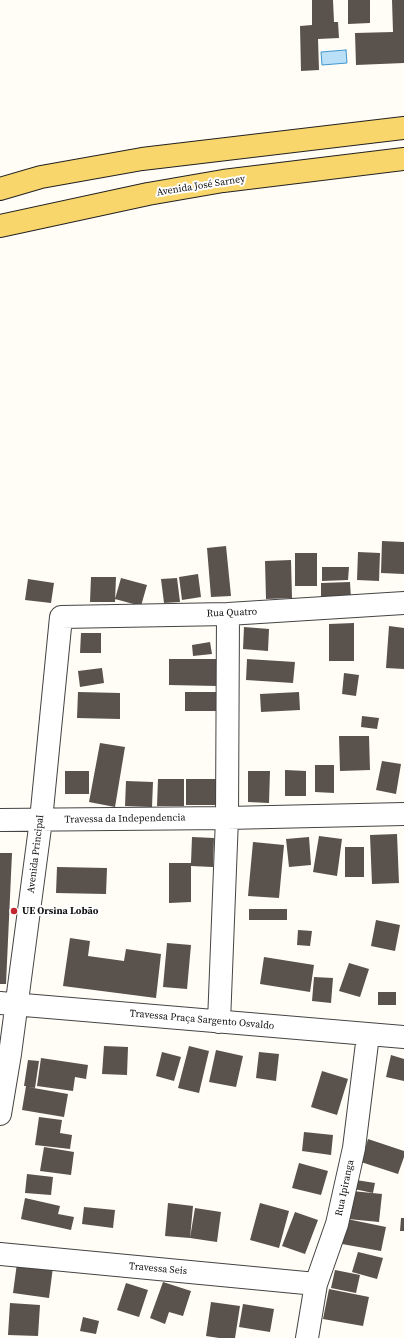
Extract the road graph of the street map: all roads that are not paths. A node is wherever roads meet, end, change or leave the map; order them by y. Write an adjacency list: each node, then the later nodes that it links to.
1 (404, 128): 3 (main road)
2 (404, 158): 4 (main road, Avenida José Sarney)
3 (0, 189)
4 (0, 226)
5 (404, 603): 6 (street, Rua Quatro)
6 (228, 614): 7 (street, Rua Quatro); 9 (street)
7 (61, 617): 11 (street, Avenida Principal)
8 (404, 814): 9 (street)
9 (226, 818): 11 (street, Travessa da Independencia); 13 (street)
10 (0, 820): 11 (street, Travessa da Independencia)
11 (41, 820): 12 (street, Avenida Principal)
12 (8, 1003): 13 (street, Travessa Praça Sargento Osvaldo); 16 (street, Avenida Principal)
13 (219, 1022): 14 (street, Travessa Praça Sargento Osvaldo)
14 (368, 1035): 15 (street, Travessa Praça Sargento Osvaldo); 18 (street, Rua Ipiranga)
15 (404, 1037)
16 (0, 1114)
17 (0, 1254): 18 (street, Travessa Seis)
18 (316, 1284): 19 (street, Rua Ipiranga)
19 (307, 1338)

